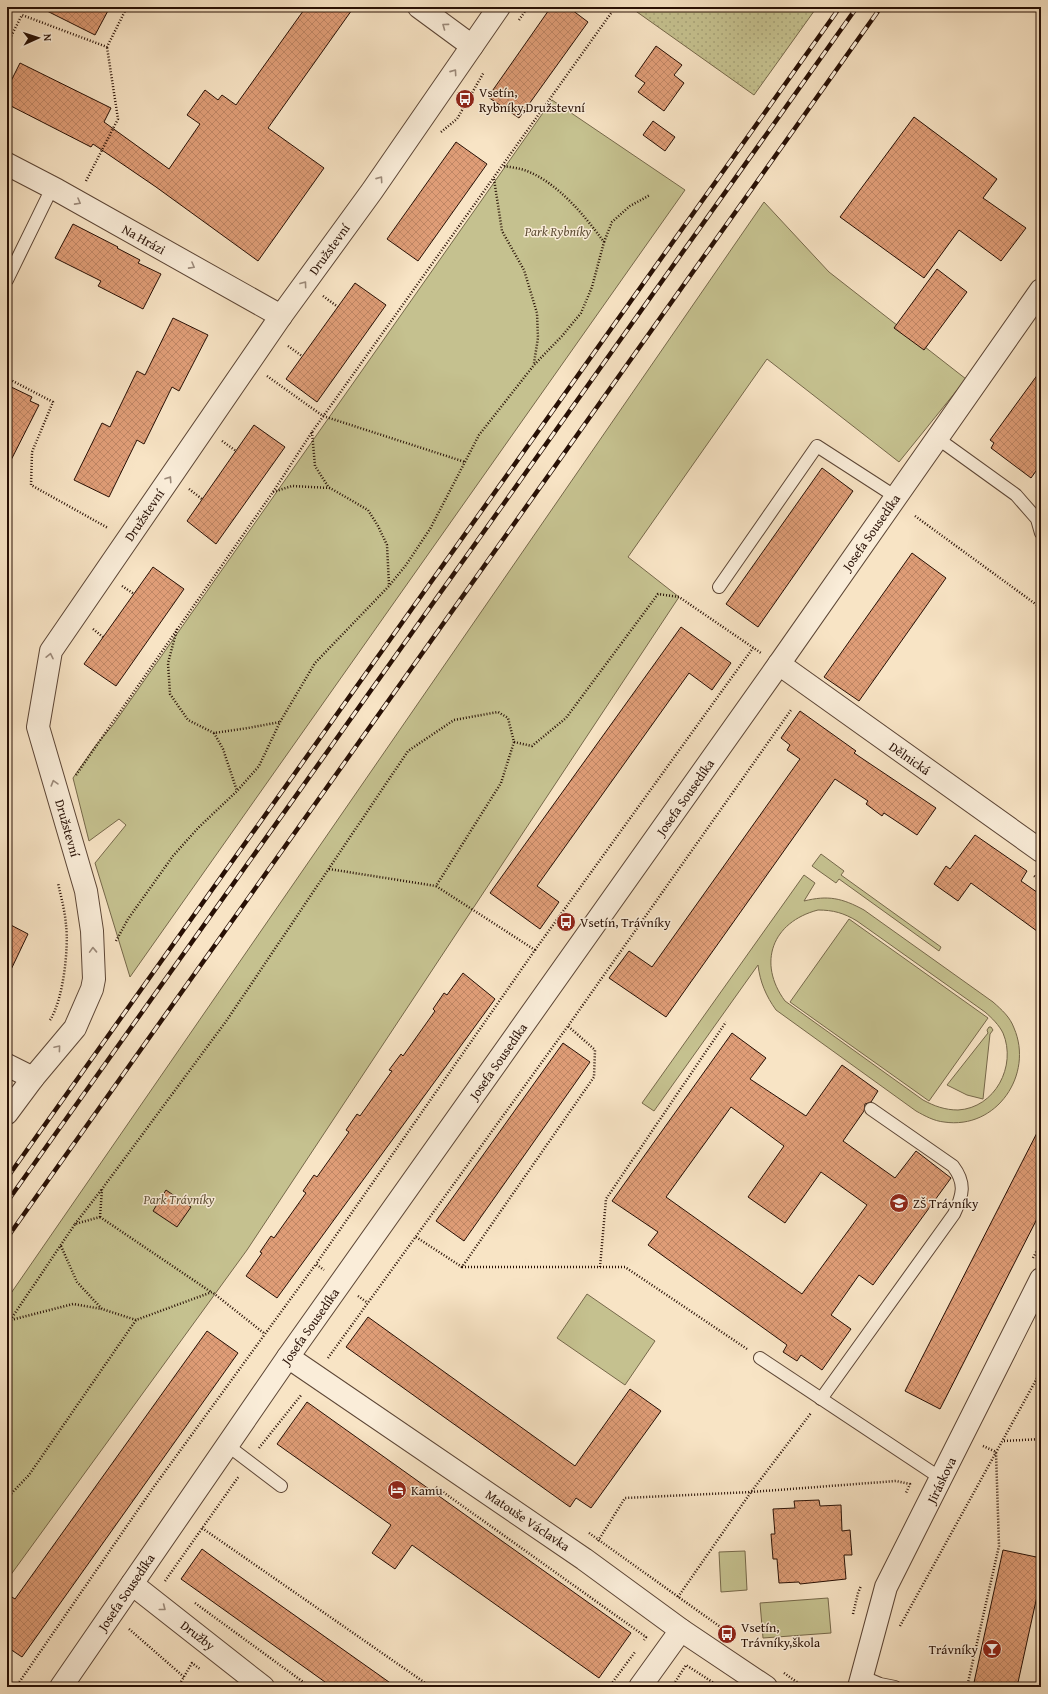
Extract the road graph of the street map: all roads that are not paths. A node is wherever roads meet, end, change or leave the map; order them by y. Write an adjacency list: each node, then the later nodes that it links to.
1 (419, 7): 3 (street, one-way to 1)
2 (499, 7): 3 (street, Družstevní)
3 (472, 46): 8 (street, Družstevní, one-way to 3)
4 (7, 164): 5 (street, Na Hrázi)
5 (52, 188): 6 (lane); 8 (street, Na Hrázi, one-way to 8)
6 (7, 280)
7 (1041, 290): 9 (street, Josefa Sousedíka)
8 (281, 316): 16 (street, Družstevní, one-way to 8)
9 (937, 438): 10 (street, Josefa Sousedíka); 11 (lane)
10 (896, 497): 12 (lane); 13 (street, Josefa Sousedíka)
11 (1041, 533)
12 (719, 588)
13 (779, 664): 14 (street, Dělnická); 20 (street, Josefa Sousedíka)
14 (1041, 851)
15 (7, 1065): 16 (street)
16 (33, 1078): 18 (street, Družstevní)
17 (871, 1109): 22 (lane)
18 (7, 1113)
19 (1041, 1280): 24 (street, Jiráskova)
20 (288, 1357): 23 (street, Josefa Sousedíka); 27 (street, Matouše Václavka)
21 (760, 1358): 22 (lane)
22 (821, 1399): 24 (lane)
23 (227, 1445): 25 (lane); 26 (street, Josefa Sousedíka)
24 (942, 1479): 28 (street, Jiráskova)
25 (281, 1486)
26 (132, 1584): 29 (street, Josefa Sousedíka); 30 (street, Družby, one-way to 30)
27 (681, 1630): 31 (street); 32 (street, Matouše Václavka)
28 (860, 1682): 33 (lane)
29 (61, 1687)
30 (264, 1687)
31 (640, 1687)
32 (766, 1687)
33 (895, 1687)

